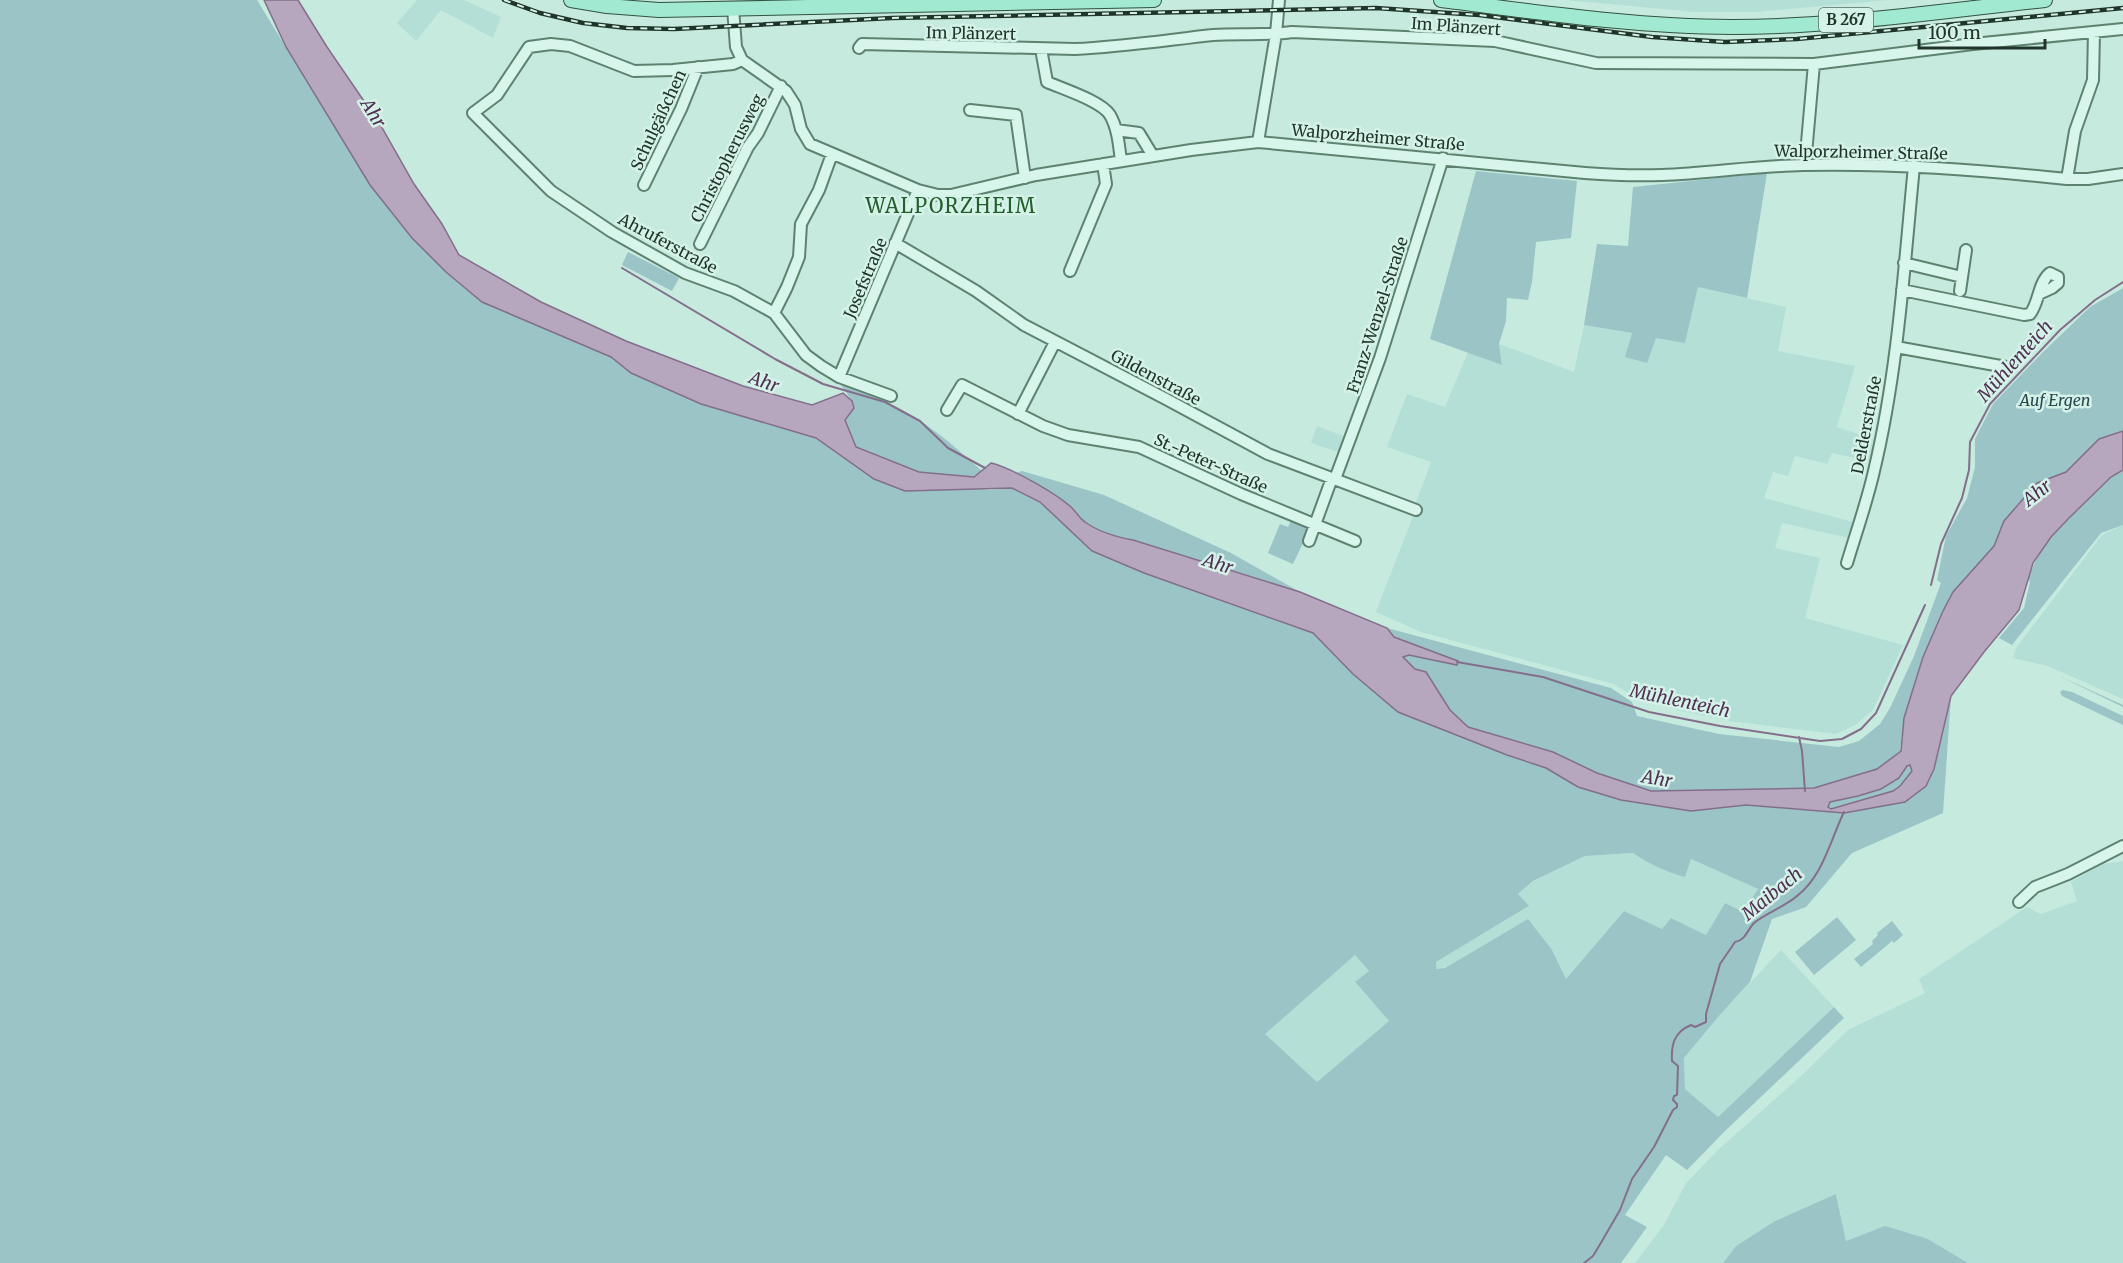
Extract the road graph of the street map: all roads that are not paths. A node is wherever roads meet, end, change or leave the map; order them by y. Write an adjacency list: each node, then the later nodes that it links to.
1 (571, 0): 7 (main road)
2 (1155, 0): 6 (main road)
3 (1279, 0): 10 (street)
4 (1441, 0): 5 (main road, B 267)
5 (2046, 0)
6 (882, 3): 7 (main road)
7 (733, 8): 13 (street)
8 (2123, 29): 9 (street, Im Plänzert)
9 (2094, 32): 14 (street, Im Plänzert); 29 (street)
10 (1276, 34): 12 (street, Im Plänzert); 14 (street, Im Plänzert); 19 (street)
11 (859, 48): 12 (street, Im Plänzert)
12 (1041, 49): 18 (street)
13 (742, 60): 15 (street); 16 (street, Walporzheimer Straße)
14 (1814, 64): 25 (street)
15 (698, 67): 30 (street, Schulgäßchen); 41 (street, Ahruferstraße)
16 (781, 86): 20 (street, Walporzheimer Straße); 33 (street, Christopherusweg)
17 (970, 110): 28 (street)
18 (1116, 130): 21 (street); 23 (street)
19 (1258, 141): 21 (street, Walporzheimer Straße); 22 (street, Walporzheimer Straße)
20 (832, 154): 31 (street, Walporzheimer Straße); 41 (street)
21 (1153, 156): 23 (street, Walporzheimer Straße)
22 (1443, 158): 25 (street, Walporzheimer Straße); 49 (street, Franz-Wenzel-Straße)
23 (1121, 161): 24 (street, Walporzheimer Straße)
24 (1103, 164): 28 (street, Walporzheimer Straße); 36 (street)
25 (1805, 165): 26 (street, Walporzheimer Straße)
26 (1914, 166): 29 (street, Walporzheimer Straße); 35 (street, Delderstraße)
27 (2123, 174): 29 (street, Walporzheimer Straße)
28 (1025, 178): 31 (street, Walporzheimer Straße)
29 (2067, 179)
30 (644, 185)
31 (918, 190): 32 (street, Josefstraße)
32 (895, 243): 42 (street, Gildenstraße); 45 (street, Josefstraße)
33 (700, 244)
34 (1966, 250): 37 (street)
35 (1904, 263): 37 (street); 38 (street, Delderstraße)
36 (1070, 271)
37 (1962, 277): 39 (street)
38 (1902, 290): 40 (street); 43 (street, Delderstraße)
39 (1960, 291)
40 (2039, 294)
41 (774, 313): 45 (street, Ahruferstraße)
42 (1055, 342): 48 (street); 49 (street, Gildenstraße)
43 (1896, 347): 44 (street); 54 (street, Delderstraße)
44 (2006, 367)
45 (842, 370): 46 (street, Ahruferstraße)
46 (891, 396)
47 (947, 410): 48 (street, St.-Peter-Straße)
48 (1018, 414): 51 (street, St.-Peter-Straße)
49 (1334, 479): 50 (street, Gildenstraße); 51 (street, Franz-Wenzel-Straße)
50 (1416, 510)
51 (1315, 524): 52 (street, Franz-Wenzel-Straße); 53 (street, St.-Peter-Straße)
52 (1309, 541)
53 (1355, 541)
54 (1847, 563)
55 (2123, 846): 56 (street)
56 (2019, 902)

